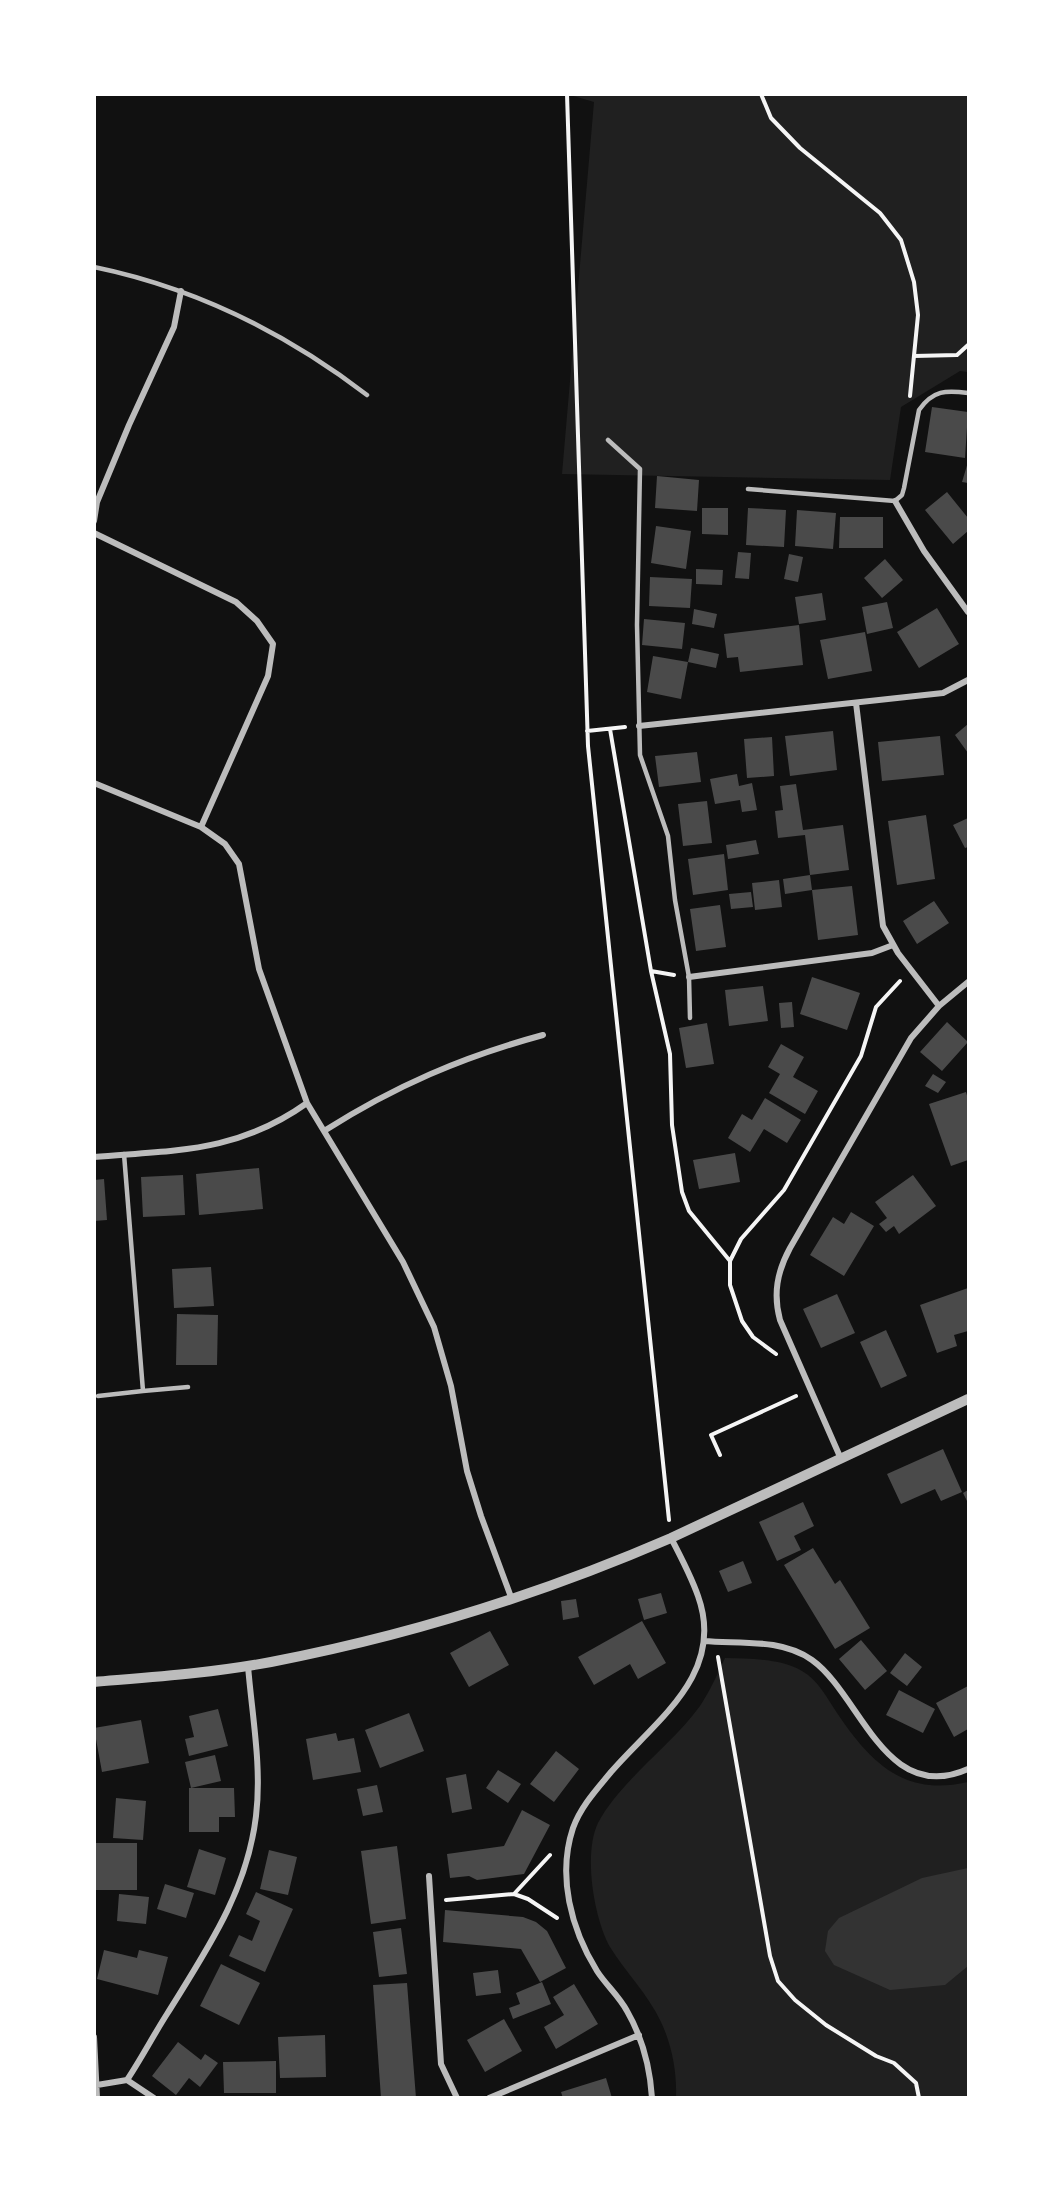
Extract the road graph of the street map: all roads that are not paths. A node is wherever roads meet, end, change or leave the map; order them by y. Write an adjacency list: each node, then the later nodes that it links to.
1 (94, 267): 2 (lane)
2 (181, 291): 4 (lane); 8 (street)
3 (969, 393): 7 (lane)
4 (368, 395)
5 (608, 440): 13 (lane)
6 (748, 489): 7 (lane)
7 (895, 501): 10 (street)
8 (94, 521)
9 (94, 533): 15 (street)
10 (969, 612)
11 (969, 680): 12 (street)
12 (856, 703): 13 (street); 16 (street)
13 (639, 726): 17 (lane)
14 (94, 783): 15 (street)
15 (201, 827): 22 (street)
16 (893, 945): 17 (street); 19 (street)
17 (689, 977): 20 (lane)
18 (969, 982): 19 (street)
19 (939, 1006): 30 (street)
20 (690, 1018)
21 (543, 1035): 23 (street)
22 (307, 1104): 23 (street); 24 (street)
23 (324, 1131): 32 (street)
24 (124, 1154): 25 (street); 27 (lane)
25 (94, 1157)
26 (188, 1387): 27 (lane)
27 (143, 1391): 28 (lane)
28 (98, 1396)
29 (969, 1399): 30 (street)
30 (842, 1459): 31 (street)
31 (671, 1538): 32 (street); 33 (street)
32 (512, 1597): 34 (street)
33 (704, 1641): 36 (street); 38 (street)
34 (248, 1666): 35 (street); 40 (street)
35 (94, 1682)
36 (969, 1769)
37 (429, 1876): 44 (street)
38 (639, 2035): 45 (street); 46 (street)
39 (94, 2037): 41 (street)
40 (127, 2080): 41 (street); 43 (street)
41 (98, 2085): 42 (street)
42 (97, 2097)
43 (154, 2097)
44 (457, 2097)
45 (489, 2097)
46 (652, 2097)

